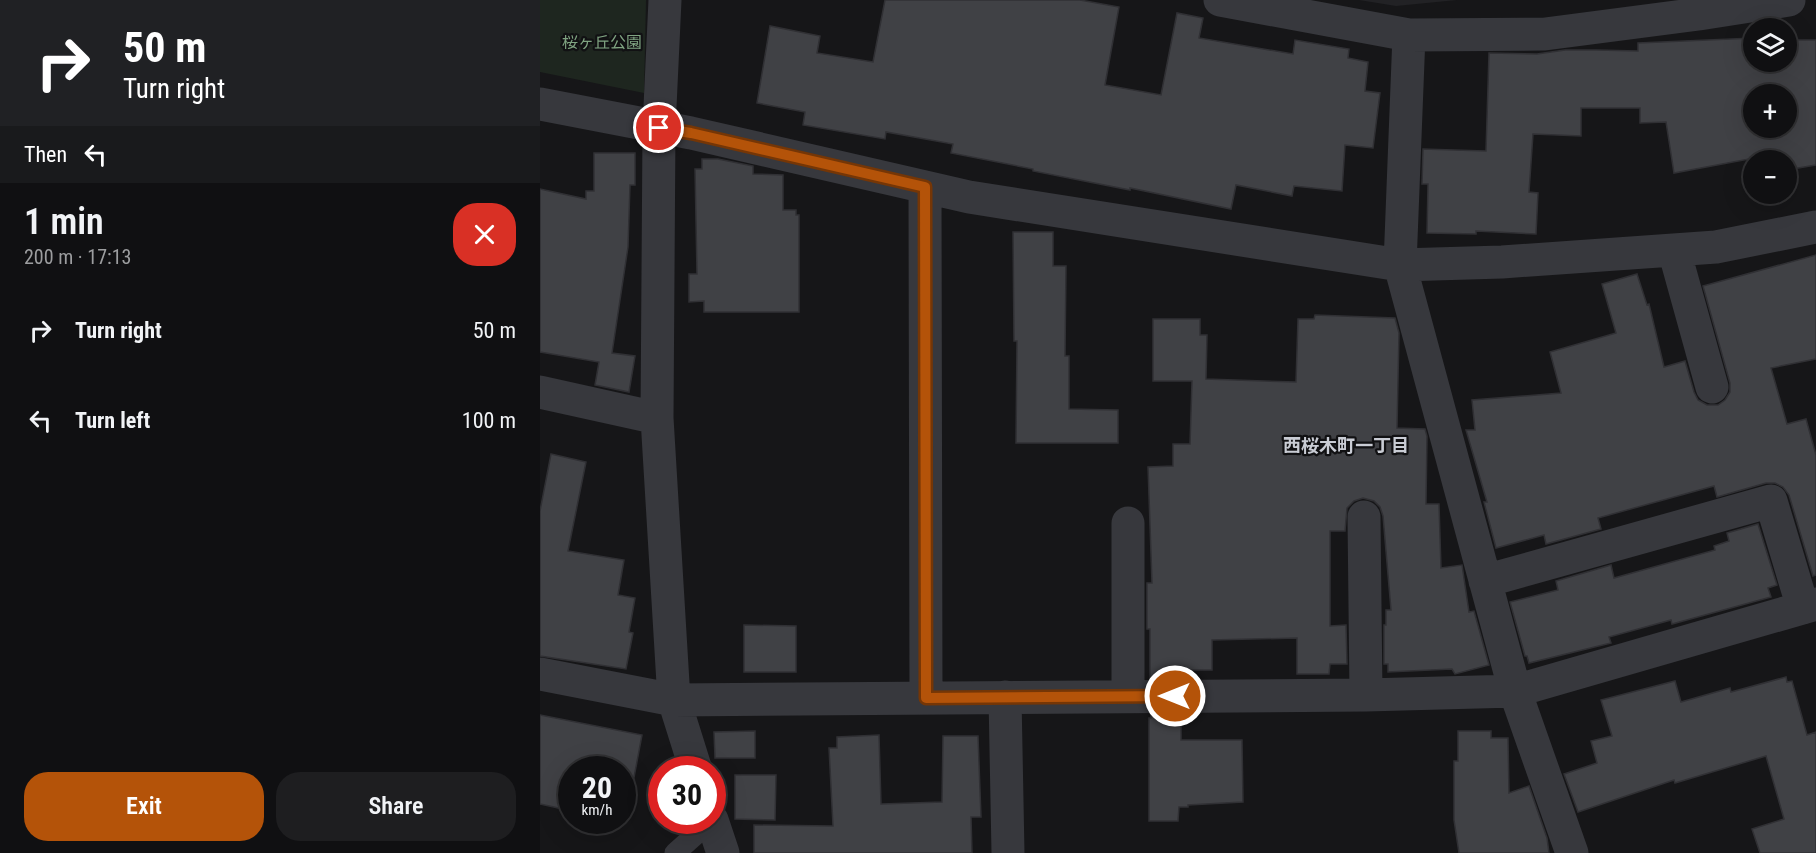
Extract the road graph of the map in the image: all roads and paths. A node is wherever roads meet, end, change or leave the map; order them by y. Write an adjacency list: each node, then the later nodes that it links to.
1 (665, 0): 6 (street)
2 (1220, 0): 4 (street)
3 (1789, 0): 4 (street)
4 (1409, 35): 10 (street)
5 (540, 104): 6 (street)
6 (659, 128): 7 (street); 13 (street)
7 (925, 187): 10 (street); 23 (street)
8 (1816, 227): 9 (street)
9 (1674, 250): 10 (street); 11 (street)
10 (1400, 265): 16 (street)
11 (1712, 387)
12 (540, 392): 13 (street)
13 (657, 418): 24 (street)
14 (1364, 517): 20 (street)
15 (1128, 523): 21 (street)
16 (1485, 581): 17 (street); 19 (street)
17 (1810, 606): 19 (street)
18 (540, 674): 24 (street)
19 (1515, 691): 20 (street); 31 (street)
20 (1365, 695): 21 (street)
21 (1128, 696): 22 (street)
22 (1005, 697): 23 (street); 30 (street)
23 (926, 698): 24 (street)
24 (674, 700): 25 (street)
25 (692, 756)
26 (696, 834): 28 (lane)
27 (717, 834): 29 (street)
28 (675, 853)
29 (723, 853)
30 (1008, 853)
31 (1572, 853)

